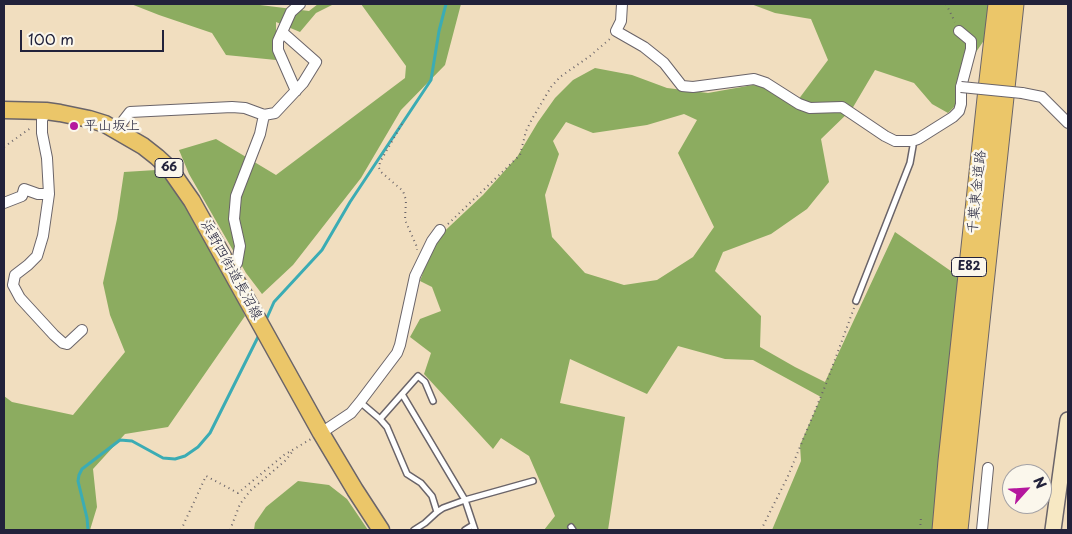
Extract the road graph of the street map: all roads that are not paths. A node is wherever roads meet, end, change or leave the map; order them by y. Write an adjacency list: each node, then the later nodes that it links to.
1 (300, 4): 5 (street)
2 (622, 4): 15 (street)
3 (998, 4): 36 (highway, 千葉東金道路 / E82)
4 (1014, 4): 37 (highway, 千葉東金道路 / E82)
5 (289, 8): 7 (street)
6 (959, 31): 8 (street)
7 (282, 32): 9 (street); 9 (street)
8 (961, 87): 13 (street, bridge); 15 (street)
9 (296, 91): 11 (street)
10 (4, 110): 12 (main road, 浜野四街道長沼線 / 66)
11 (264, 115): 14 (street); 19 (street)
12 (44, 116): 14 (main road, 浜野四街道長沼線 / 66); 16 (street)
13 (1068, 123)
14 (116, 130): 19 (main road, 浜野四街道長沼線 / 66)
15 (912, 141): 20 (lane)
16 (49, 194): 17 (street); 21 (street)
17 (4, 203)
18 (440, 230): 24 (street)
19 (231, 271): 27 (main road, 浜野四街道長沼線 / 66)
20 (856, 301)
21 (82, 330)
22 (402, 394): 23 (lane); 25 (lane); 30 (lane)
23 (433, 401)
24 (360, 402): 25 (lane); 27 (street)
25 (380, 419): 31 (lane)
26 (1068, 420): 39 (street)
27 (321, 433): 33 (main road, 浜野四街道長沼線 / 66)
28 (988, 468): 38 (street)
29 (532, 481): 30 (lane)
30 (464, 500): 31 (lane); 32 (lane)
31 (437, 512): 34 (lane)
32 (474, 528): 35 (lane)
33 (381, 530)
34 (414, 530)
35 (465, 530)
36 (942, 530)
37 (958, 530)
38 (982, 530)
39 (1052, 530)

